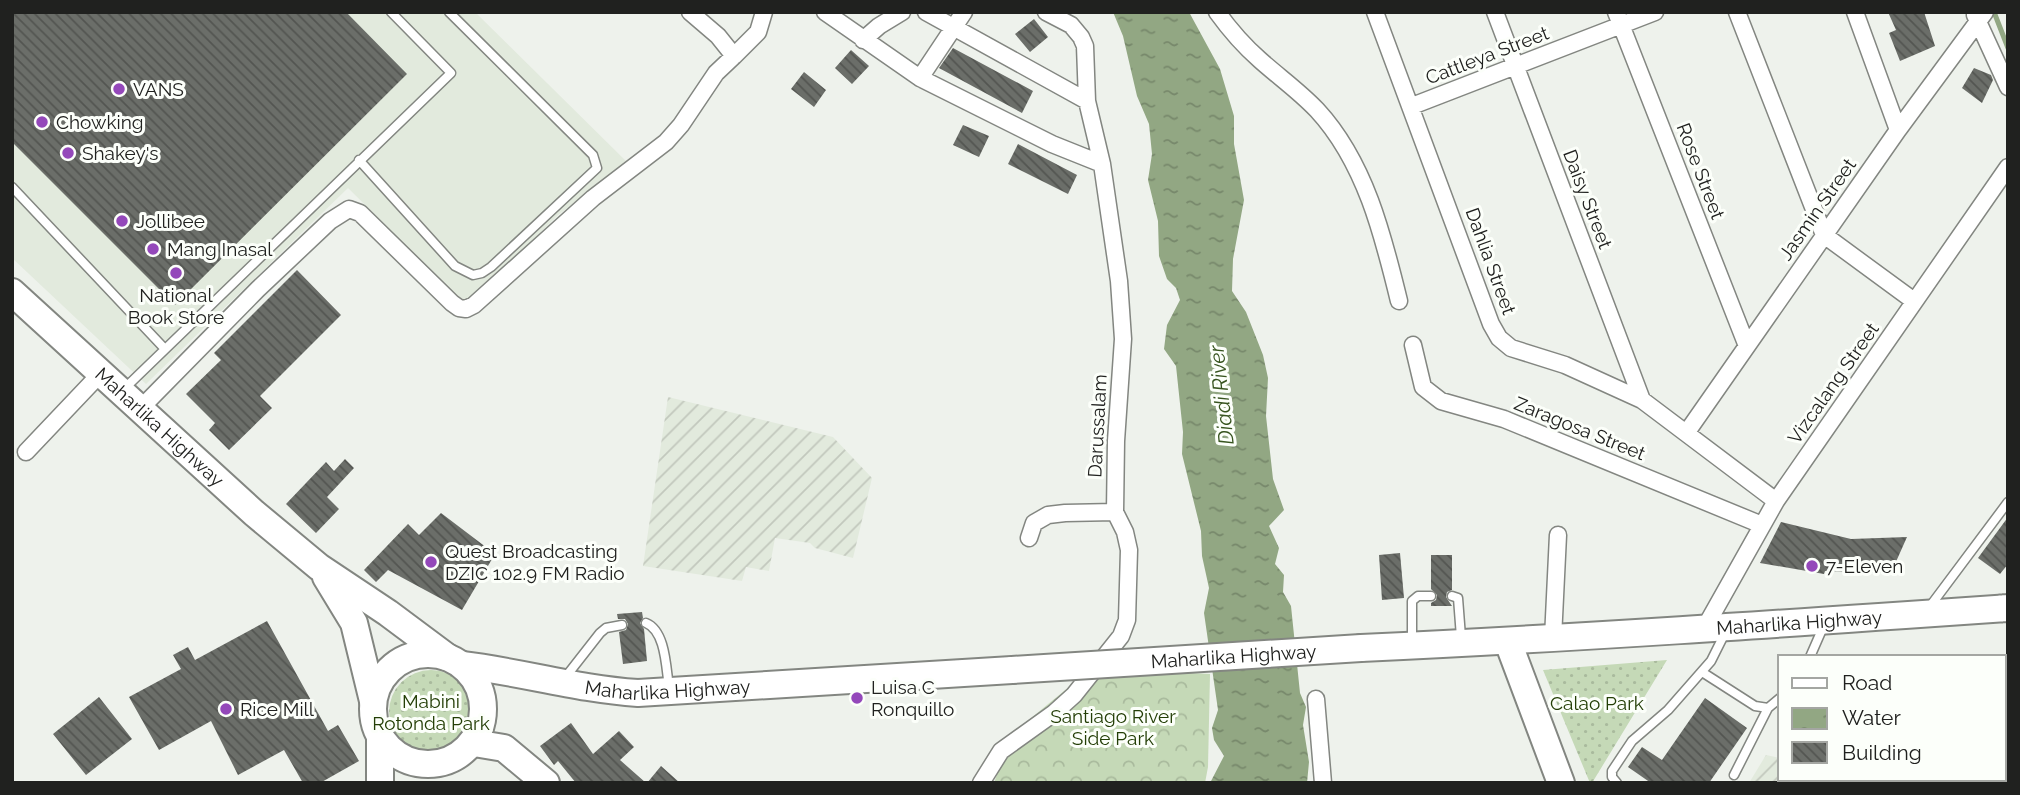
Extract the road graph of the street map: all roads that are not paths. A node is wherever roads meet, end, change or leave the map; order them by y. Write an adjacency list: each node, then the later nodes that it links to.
1 (391, 12): 27 (lane)
2 (449, 12): 27 (lane)
3 (690, 12): 20 (street)
4 (764, 12): 20 (street)
5 (825, 12): 19 (street)
6 (902, 12): 19 (street)
7 (926, 12): 18 (street)
8 (964, 12): 18 (street)
9 (1046, 12): 24 (street, Darussalam)
10 (1217, 12): 33 (street)
11 (1376, 12): 25 (street, Dahlia Street)
12 (1494, 12): 21 (street, Daisy Street)
13 (1655, 12): 17 (street, Cattleya Street)
14 (1737, 12): 31 (street)
15 (1855, 12): 26 (street)
16 (1979, 16): 23 (street); 26 (street, Jasmin Street)
17 (1618, 19): 21 (street, Cattleya Street); 36 (street, Rose Street)
18 (953, 28): 22 (street); 24 (street)
19 (863, 40): 22 (street)
20 (734, 56): 39 (street)
21 (1516, 68): 25 (street, Cattleya Street); 40 (street, Daisy Street)
22 (920, 78): 28 (street)
23 (2008, 87)
24 (1087, 101): 28 (street, Darussalam)
25 (1412, 106): 40 (street, Dahlia Street)
26 (1898, 130): 31 (street, Jasmin Street)
27 (359, 160): 37 (lane)
28 (1102, 164): 45 (street, Darussalam)
29 (2008, 167): 34 (street, Vizcalang Street)
30 (12, 187): 37 (lane)
31 (1824, 235): 34 (street); 36 (street, Jasmin Street)
32 (12, 292): 38 (main road, Maharlika Highway)
33 (1399, 301)
34 (1914, 301): 43 (street, Vizcalang Street)
35 (1413, 345): 46 (street, Zaragosa Street)
36 (1747, 346): 41 (street, Jasmin Street)
37 (164, 348): 39 (lane)
38 (101, 373): 39 (main road, Maharlika Highway); 42 (street)
39 (132, 400): 49 (main road, Maharlika Highway)
40 (1642, 400): 41 (street, Dahlia Street)
41 (1687, 432): 43 (street, Dahlia Street)
42 (26, 452)
43 (1776, 502): 46 (street, Vizcalang Street)
44 (2008, 502): 53 (lane)
45 (1115, 512): 48 (street); 78 (street, Darussalam)
46 (1762, 526): 57 (street, Vizcalang Street)
47 (1558, 535): 58 (street)
48 (1029, 538)
49 (319, 567): 63 (main road, Maharlika Highway); 69 (main road)
50 (1431, 596): 61 (lane)
51 (1452, 596): 60 (lane)
52 (2008, 608): 53 (main road, Maharlika Highway)
53 (1924, 614): 54 (main road, Maharlika Highway)
54 (1825, 622): 57 (main road, Maharlika Highway); 62 (lane)
55 (646, 623): 66 (lane)
56 (622, 625): 65 (lane)
57 (1715, 628): 58 (main road, Maharlika Highway); 64 (lane)
58 (1553, 638): 59 (main road, Maharlika Highway)
59 (1508, 642): 60 (main road, Maharlika Highway); 80 (main road)
60 (1462, 644): 61 (main road, Maharlika Highway)
61 (1412, 646): 66 (main road, Maharlika Highway, bridge)
62 (1811, 655)
63 (454, 661): 65 (main road, Maharlika Highway); 69 (main road); 72 (main road)
64 (1702, 671): 70 (lane); 81 (lane)
65 (560, 684): 66 (main road, Maharlika Highway)
66 (670, 691)
67 (1316, 699): 79 (street)
68 (1778, 700): 70 (lane)
69 (373, 701): 71 (main road)
70 (1768, 708): 74 (lane)
71 (380, 738): 73 (main road); 75 (main road)
72 (474, 743): 73 (main road); 77 (main road)
73 (444, 763): 76 (main road)
74 (1734, 775)
75 (380, 783)
76 (423, 783)
77 (545, 783)
78 (981, 783)
79 (1323, 783)
80 (1561, 783)
81 (1617, 783)

